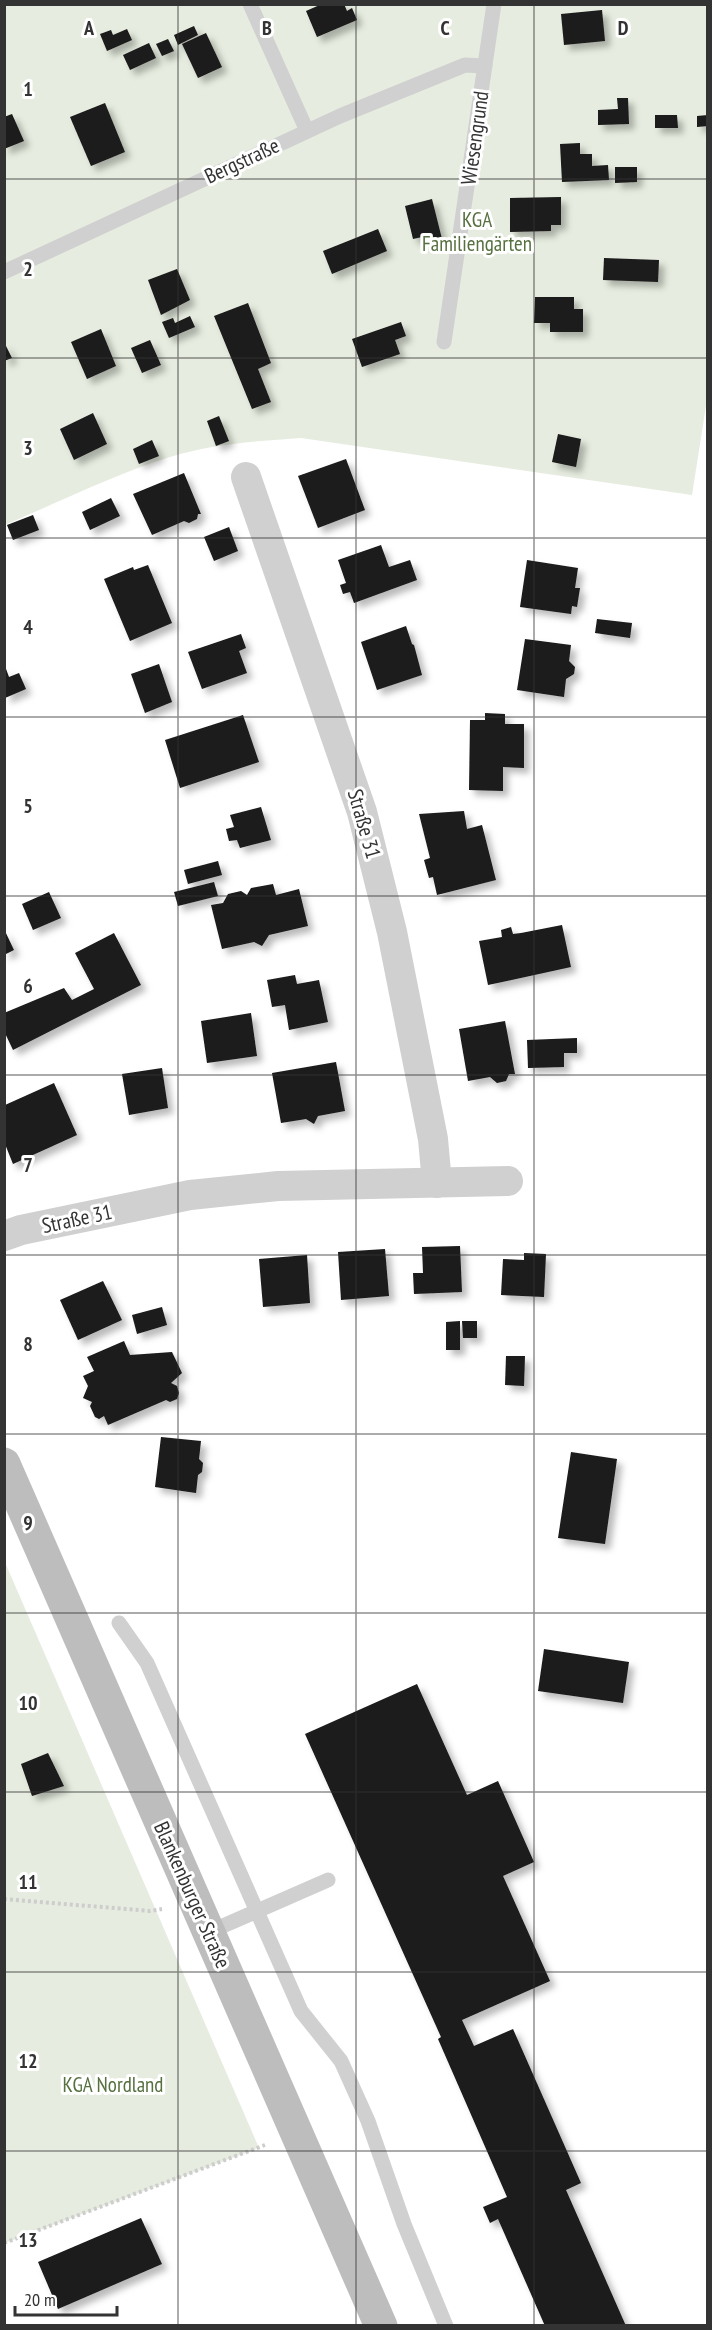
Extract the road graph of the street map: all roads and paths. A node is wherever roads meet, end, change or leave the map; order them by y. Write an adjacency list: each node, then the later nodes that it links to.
1 (250, 4): 4 (lane)
2 (494, 4): 3 (lane, Wiesengrund)
3 (485, 66): 4 (lane, Bergstraße); 6 (lane, Wiesengrund)
4 (307, 131): 5 (lane, Bergstraße)
5 (4, 272)
6 (444, 342)
7 (246, 477): 9 (street, Straße 31)
8 (508, 1181): 9 (street, Straße 31)
9 (437, 1183): 10 (street, Straße 31)
10 (4, 1236)
11 (4, 1464): 15 (main road, Blankenburger Straße)
12 (119, 1623): 16 (lane)
13 (328, 1880): 16 (lane)
14 (4, 1899): 15 (path)
15 (195, 1903): 17 (main road, Blankenburger Straße)
16 (256, 1911): 17 (lane); 21 (lane)
17 (208, 1932): 18 (main road, Blankenburger Straße)
18 (297, 2133): 19 (path); 20 (main road, Blankenburger Straße)
19 (4, 2243)
20 (381, 2325)
21 (446, 2325)

